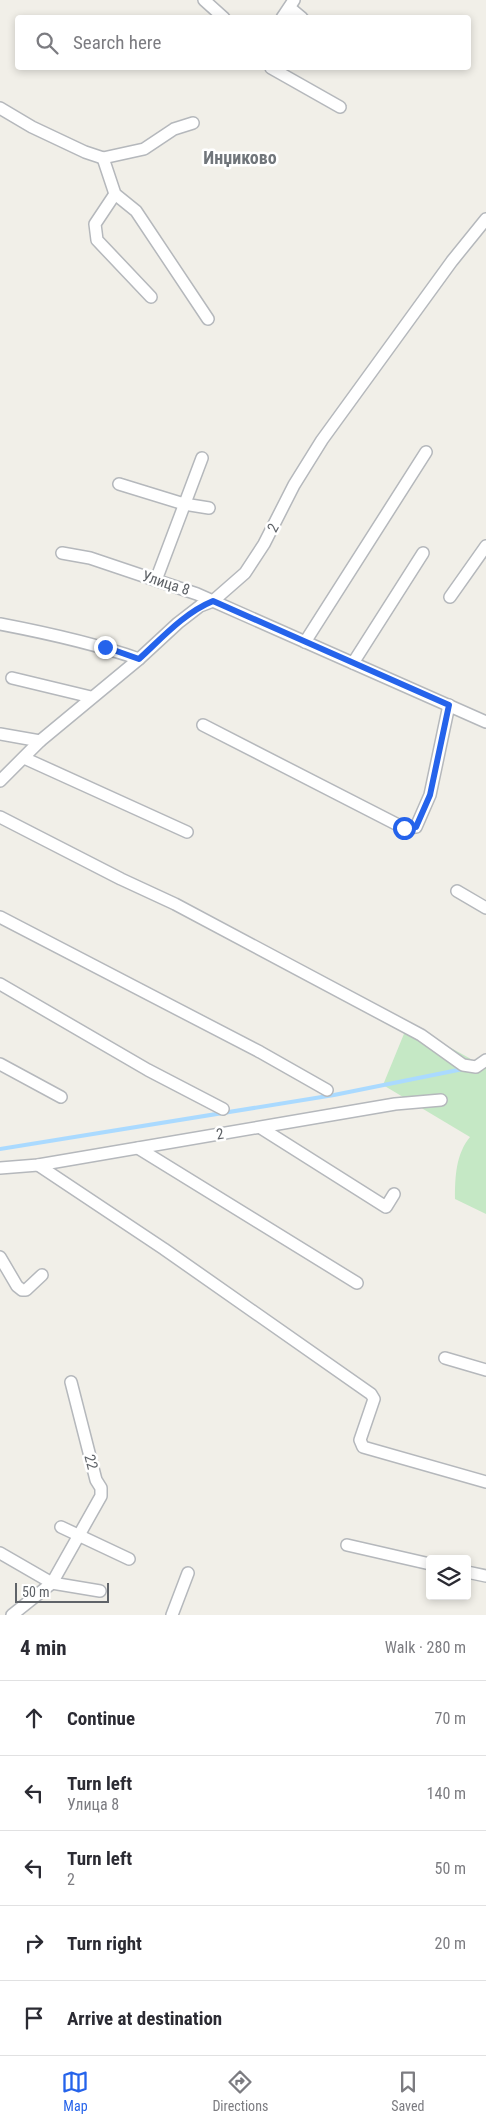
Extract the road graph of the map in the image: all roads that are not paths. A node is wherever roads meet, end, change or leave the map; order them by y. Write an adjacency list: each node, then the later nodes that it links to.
1 (204, 0): 3 (street)
2 (292, 4): 4 (street); 5 (street)
3 (221, 15)
4 (284, 15)
5 (300, 15)
6 (275, 70): 7 (street)
7 (340, 107)
8 (0, 108): 10 (street)
9 (193, 123): 10 (street)
10 (103, 158): 11 (street)
11 (115, 194): 13 (street); 14 (street)
12 (486, 219): 25 (street, 2)
13 (151, 297)
14 (208, 319)
15 (426, 452): 27 (street)
16 (202, 458): 18 (street)
17 (119, 484): 18 (street)
18 (184, 504): 19 (street); 23 (street)
19 (210, 508)
20 (486, 546): 24 (street)
21 (62, 553): 23 (street, Улица 8)
22 (423, 553): 29 (street)
23 (156, 580): 25 (street, Улица 8)
24 (450, 597)
25 (213, 601): 27 (street, Улица 8); 28 (street, 2)
26 (0, 624): 28 (street)
27 (304, 642): 29 (street, Улица 8)
28 (139, 659): 31 (street, 2)
29 (354, 663): 32 (street, Улица 8)
30 (12, 678): 31 (street)
31 (92, 697): 36 (street, 2)
32 (449, 705): 33 (street, Улица 8); 34 (street)
33 (486, 722)
34 (202, 725)
35 (0, 734): 36 (street)
36 (40, 741): 37 (street, 2)
37 (24, 758): 38 (street, 2); 40 (street)
38 (0, 780)
39 (0, 817): 45 (street)
40 (188, 832)
41 (457, 891): 42 (street)
42 (486, 908)
43 (0, 916): 47 (street)
44 (0, 984): 50 (street)
45 (486, 1060)
46 (0, 1064): 48 (street)
47 (327, 1090)
48 (61, 1097)
49 (441, 1100): 51 (street, 2)
50 (223, 1109)
51 (261, 1128): 52 (street, 2); 55 (street)
52 (138, 1148): 53 (street, 2); 58 (street)
53 (38, 1165): 54 (street, 2); 62 (street)
54 (0, 1168)
55 (394, 1194)
56 (0, 1256): 57 (street)
57 (42, 1275)
58 (357, 1282)
59 (446, 1358): 60 (street)
60 (486, 1370)
61 (71, 1382): 64 (street, 22)
62 (486, 1482)
63 (61, 1527): 64 (street)
64 (80, 1536): 67 (street); 72 (street, 22)
65 (347, 1545): 68 (street)
66 (0, 1553): 72 (street)
67 (129, 1559)
68 (426, 1563)
69 (188, 1572): 75 (street)
70 (471, 1573): 71 (street)
71 (486, 1576)
72 (52, 1583): 73 (street); 74 (street, 22)
73 (100, 1591)
74 (12, 1615)
75 (172, 1615)

